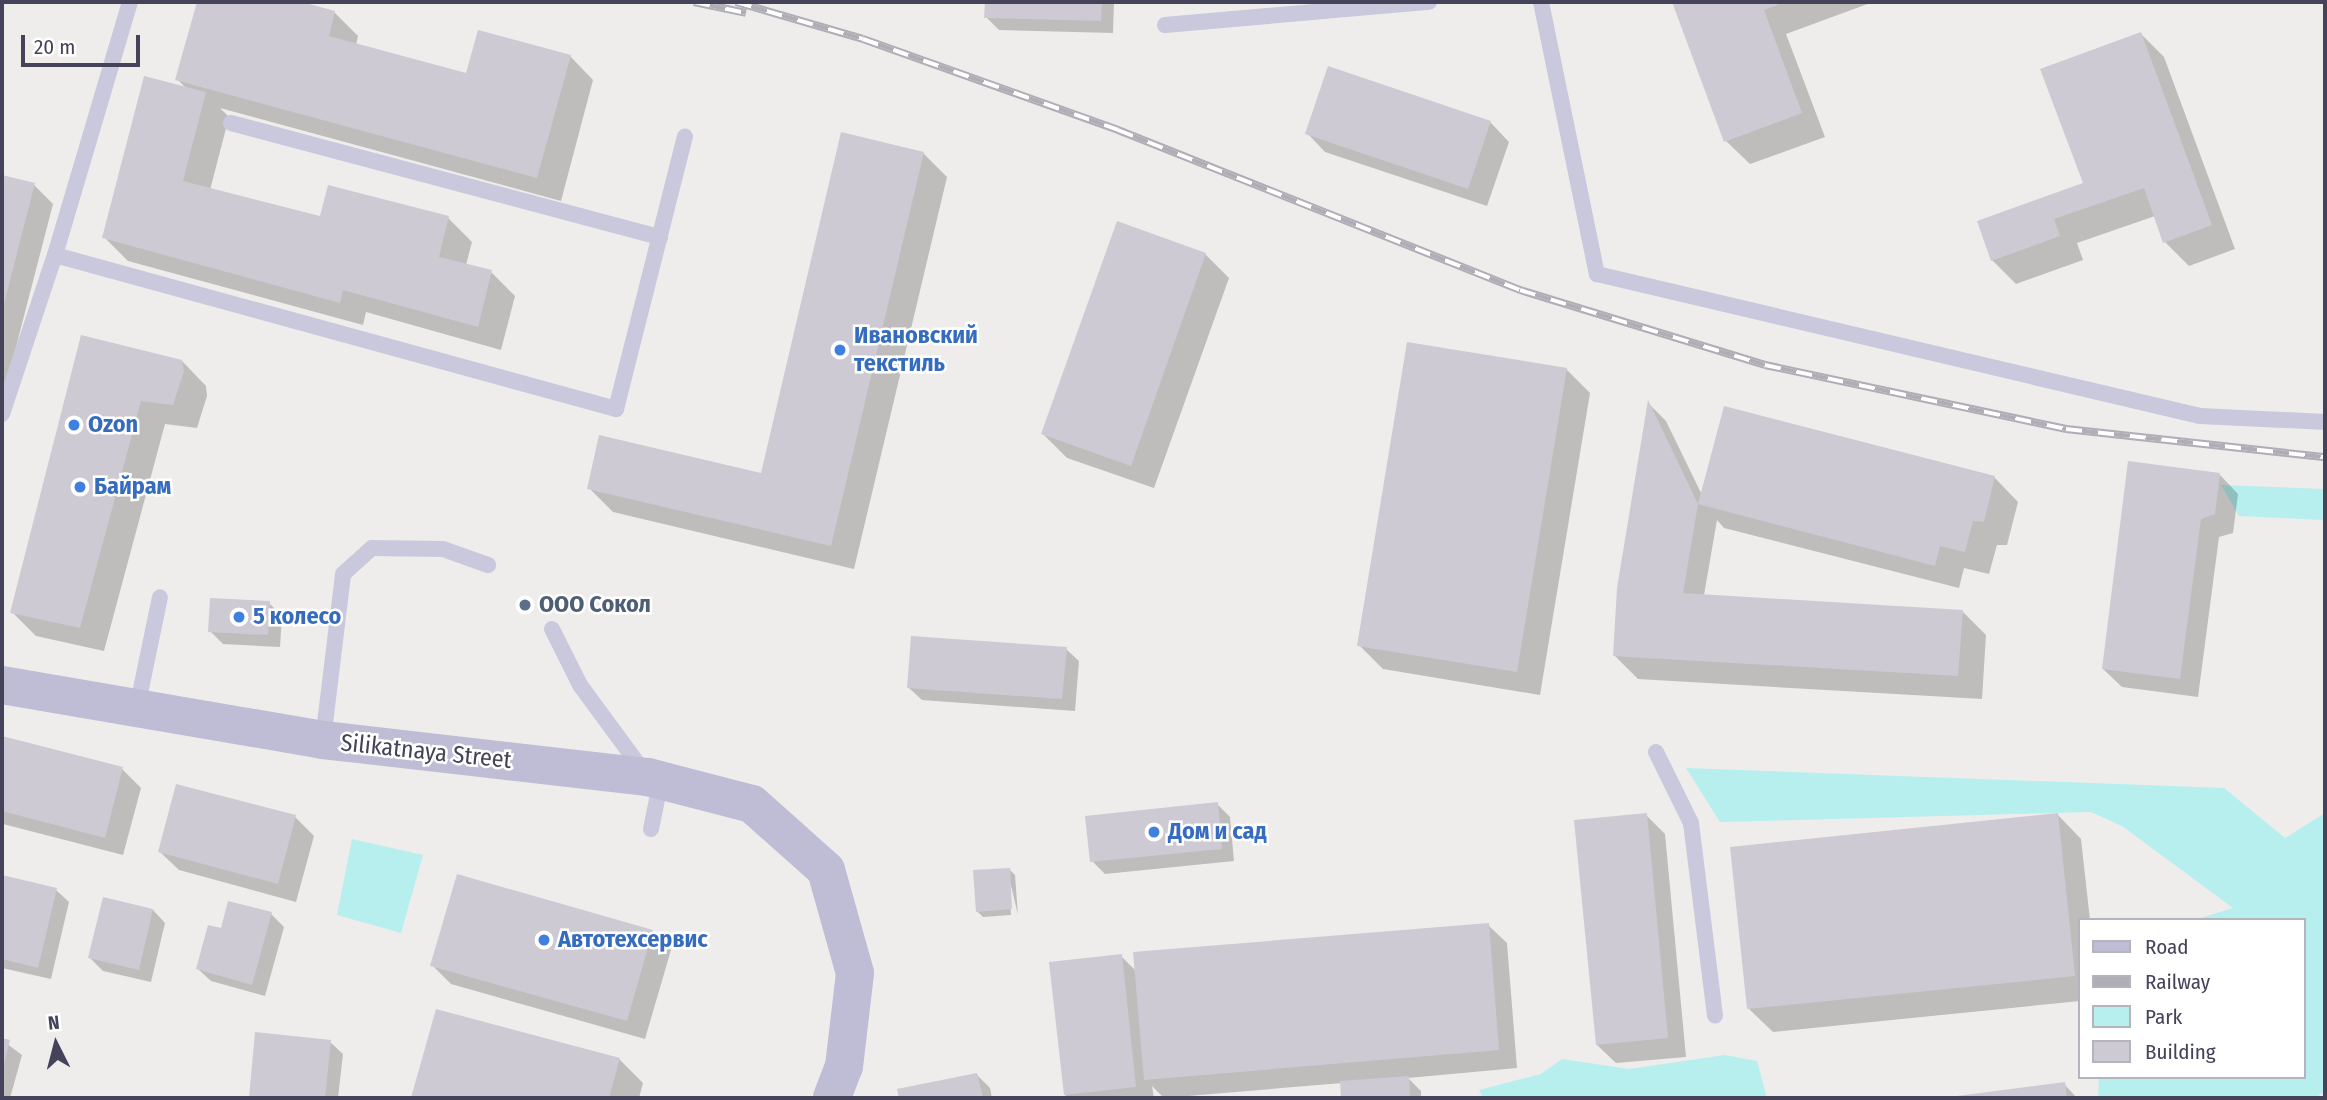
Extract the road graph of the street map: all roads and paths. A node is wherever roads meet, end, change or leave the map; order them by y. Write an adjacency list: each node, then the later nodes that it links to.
1 (130, 2): 8 (lane)
2 (1429, 2): 4 (lane)
3 (1541, 2): 10 (lane)
4 (1164, 25)
5 (231, 123): 7 (lane)
6 (685, 137): 7 (lane)
7 (660, 237): 8 (lane)
8 (55, 255): 9 (lane)
9 (2, 414)
10 (2325, 422)
11 (488, 565): 16 (lane)
12 (160, 597): 15 (lane)
13 (552, 629): 18 (lane)
14 (2, 685): 15 (street, Silikatnaya Street)
15 (137, 708): 16 (street, Silikatnaya Street)
16 (323, 740): 18 (street, Silikatnaya Street)
17 (1656, 752): 20 (lane)
18 (654, 779): 19 (lane); 21 (street, Silikatnaya Street)
19 (651, 829)
20 (1715, 1016)
21 (832, 1098)

